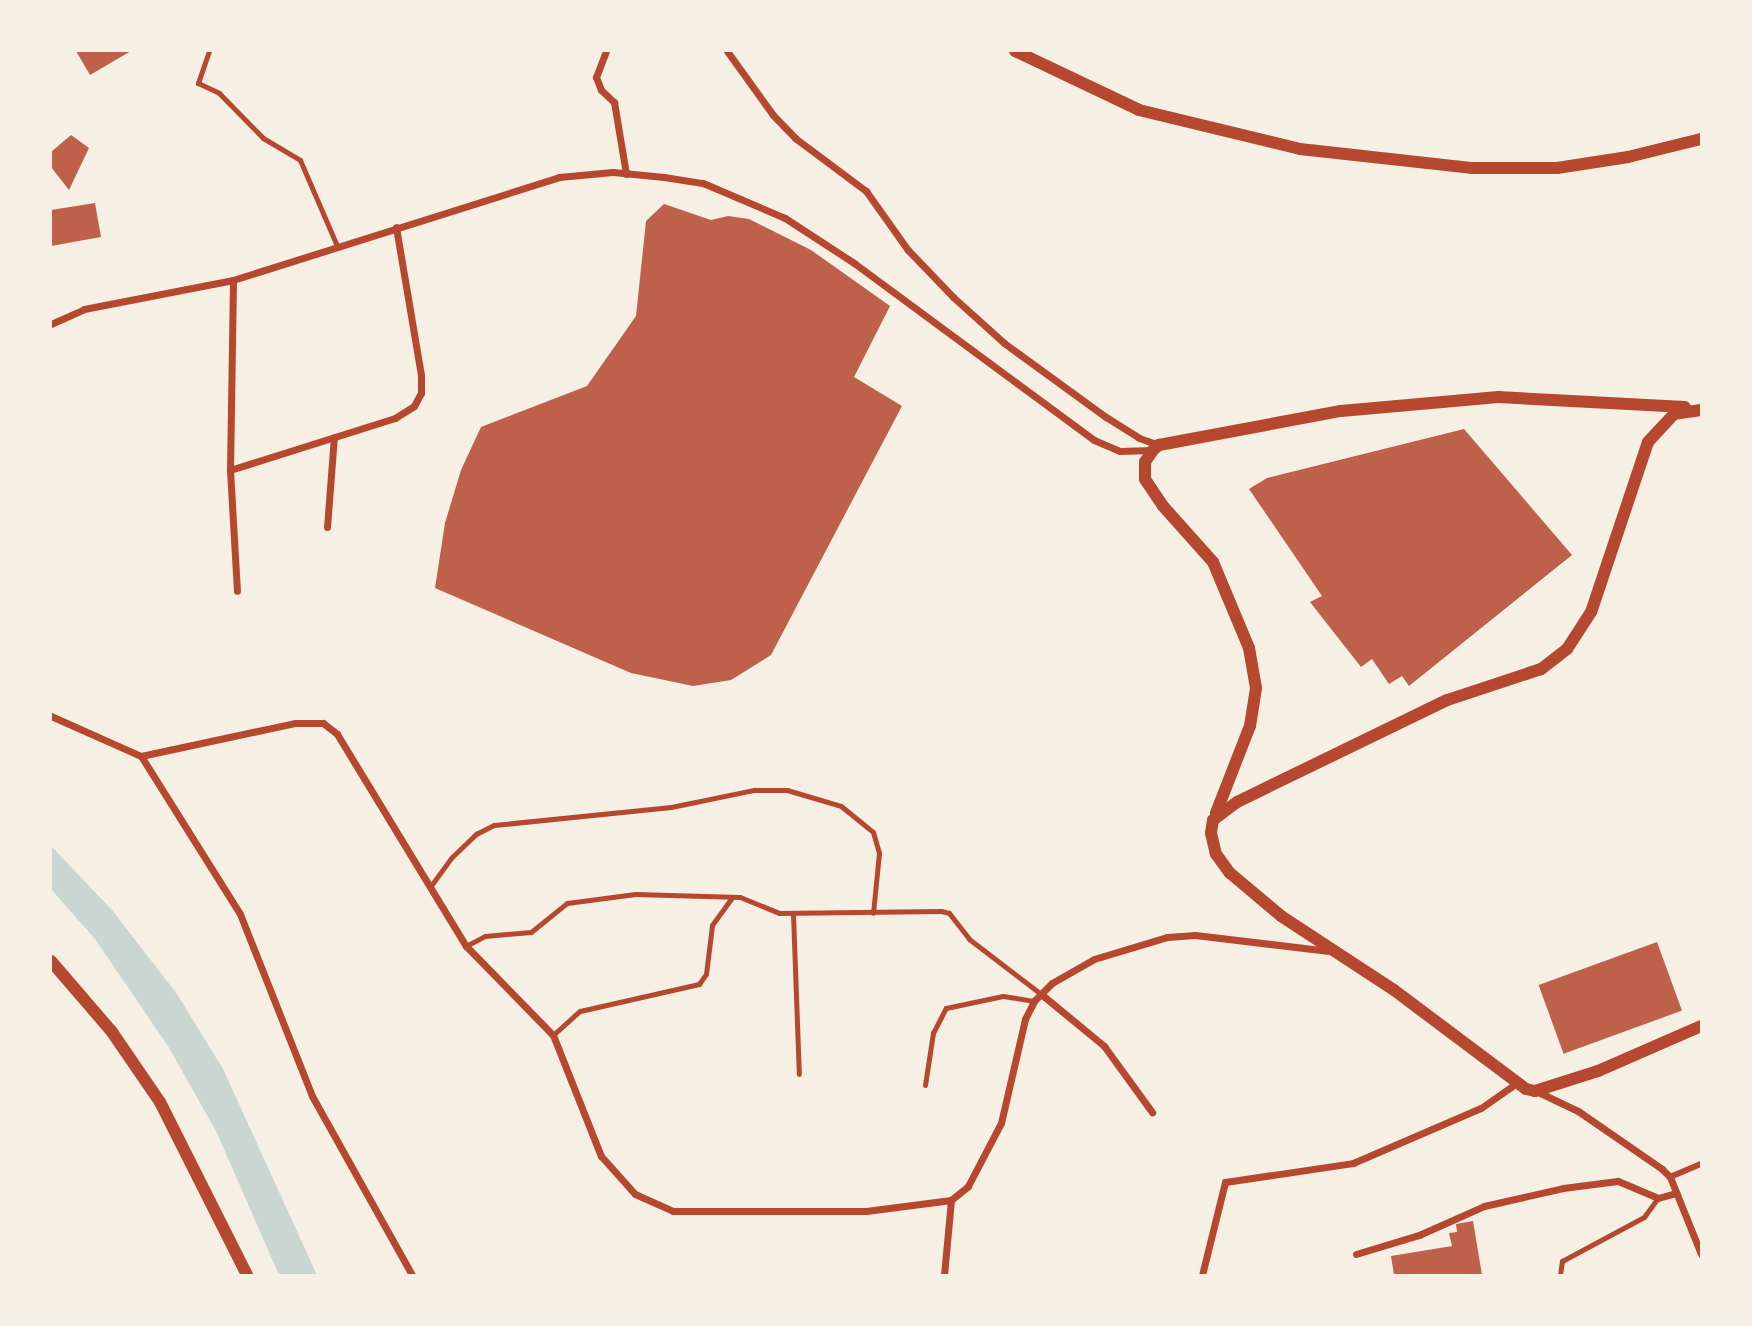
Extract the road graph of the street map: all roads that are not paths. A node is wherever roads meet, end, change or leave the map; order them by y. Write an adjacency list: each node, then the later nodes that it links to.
1 (209, 51): 8 (lane)
2 (606, 51): 6 (street)
3 (727, 51): 13 (street)
4 (1015, 51): 5 (street)
5 (1701, 139)
6 (626, 174): 7 (street); 13 (street)
7 (396, 227): 8 (street); 12 (street)
8 (337, 246): 9 (street)
9 (233, 280): 10 (street); 14 (street)
10 (51, 324)
11 (1701, 409): 13 (street); 19 (street)
12 (334, 437): 14 (street); 15 (street)
13 (1156, 447): 19 (street)
14 (230, 470): 16 (street)
15 (327, 527)
16 (237, 591)
17 (51, 716): 18 (street)
18 (141, 756): 20 (street); 44 (street)
19 (1213, 820): 25 (street)
20 (430, 887): 22 (lane); 24 (street)
21 (732, 897): 23 (lane); 24 (lane); 30 (lane)
22 (873, 913): 23 (lane); 27 (lane)
23 (793, 914): 31 (lane)
24 (466, 946): 30 (street)
25 (1337, 952): 27 (street); 32 (street)
26 (51, 961): 43 (street)
27 (1041, 993): 28 (street); 35 (street)
28 (1034, 1001): 33 (lane); 40 (street)
29 (1701, 1026): 34 (street)
30 (552, 1035): 40 (street)
31 (799, 1074)
32 (1515, 1084): 34 (street); 46 (street)
33 (925, 1086)
34 (1535, 1091): 37 (street)
35 (1152, 1112)
36 (1701, 1164): 37 (street)
37 (1670, 1177): 38 (street)
38 (1676, 1193): 39 (street); 42 (street)
39 (1658, 1198): 41 (street); 47 (lane)
40 (951, 1200): 45 (street)
41 (1356, 1254)
42 (1701, 1254)
43 (247, 1275)
44 (412, 1275)
45 (944, 1275)
46 (1202, 1275)
47 (1560, 1275)

